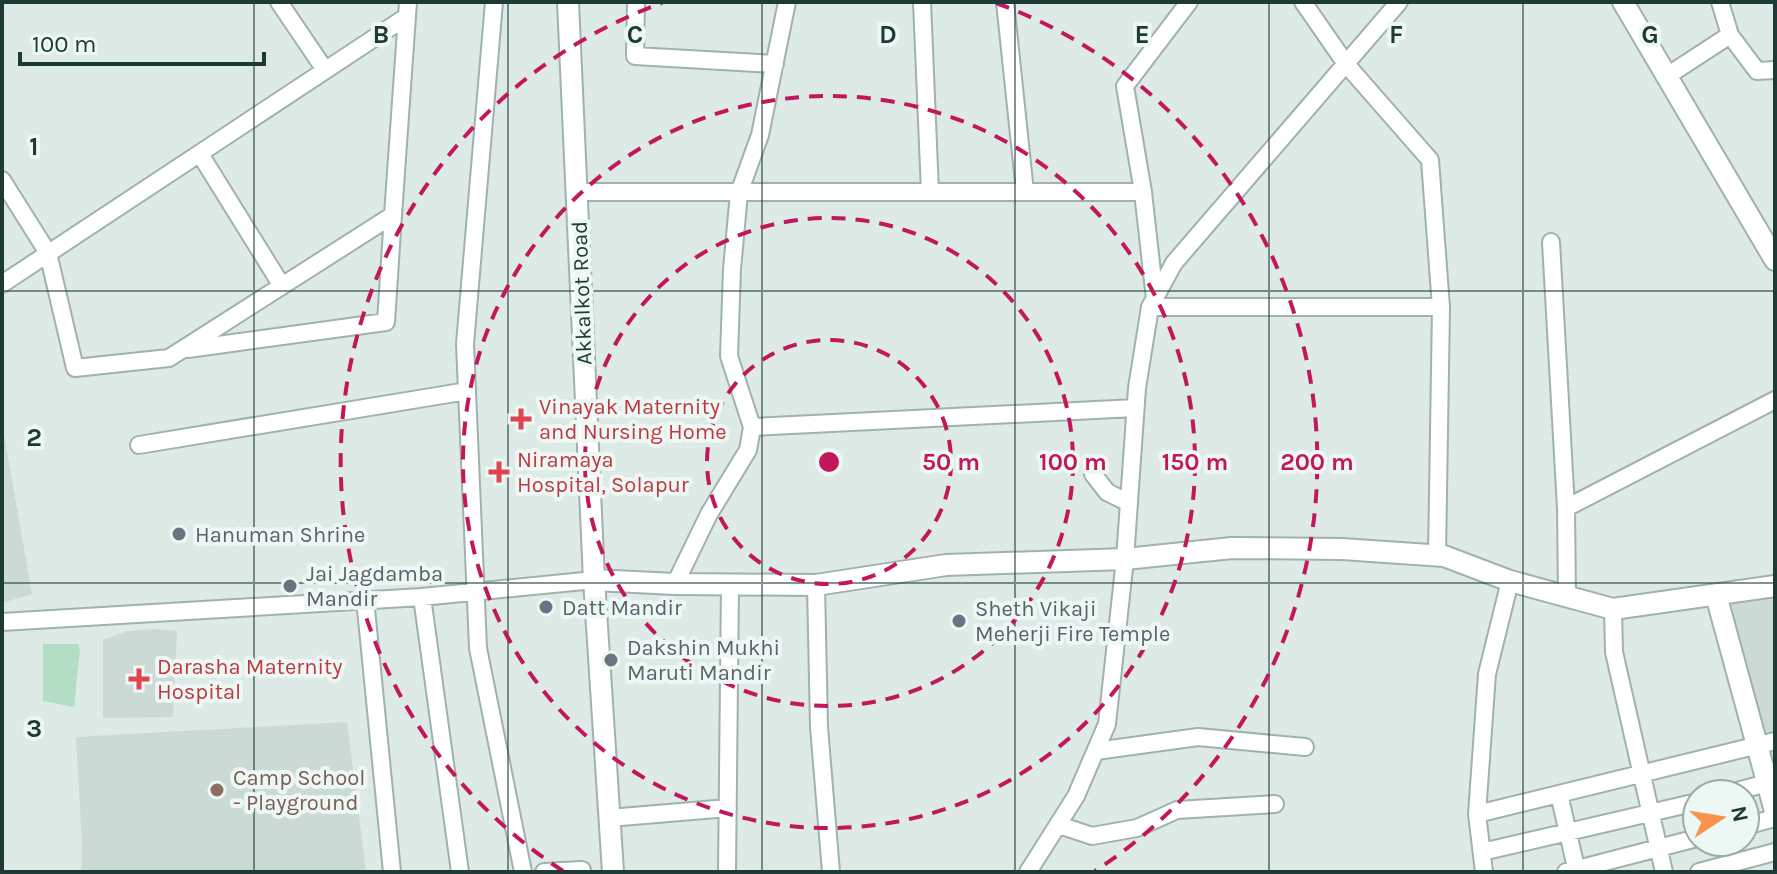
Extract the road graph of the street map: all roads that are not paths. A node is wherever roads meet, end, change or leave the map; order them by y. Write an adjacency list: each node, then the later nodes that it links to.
1 (279, 2): 17 (street)
2 (494, 2): 36 (street)
3 (568, 2): 22 (street, Akkalkot Road)
4 (636, 2): 15 (street)
5 (787, 2): 15 (street)
6 (922, 2): 23 (street)
7 (1005, 2): 24 (street)
8 (1189, 2): 25 (street)
9 (1303, 2): 16 (street)
10 (1399, 2): 16 (street)
11 (1623, 2): 19 (street)
12 (1720, 2): 14 (street)
13 (407, 10): 17 (street); 27 (street)
14 (1730, 35): 18 (street); 19 (street)
15 (775, 64): 26 (street)
16 (1346, 64): 33 (street); 34 (street)
17 (325, 70): 20 (street)
18 (1775, 70)
19 (1667, 76): 30 (street)
20 (200, 154): 29 (street); 32 (street)
21 (2, 180): 29 (street)
22 (577, 192): 26 (street); 46 (street, Akkalkot Road)
23 (930, 192): 24 (street); 26 (street)
24 (1025, 192): 25 (street)
25 (1143, 192): 33 (street)
26 (739, 193): 39 (street)
27 (393, 215): 32 (street); 35 (street)
28 (1551, 242): 43 (street)
29 (48, 253): 31 (street); 35 (street)
30 (1775, 260)
31 (2, 284)
32 (282, 286): 35 (street)
33 (1152, 303): 34 (street); 38 (street)
34 (1441, 307): 44 (street)
35 (182, 350)
36 (467, 391): 40 (street); 52 (street)
37 (1775, 400): 43 (street)
38 (1135, 408): 39 (street); 42 (street)
39 (752, 427): 48 (street)
40 (139, 445)
41 (1093, 474): 42 (street)
42 (1129, 503): 45 (street)
43 (1566, 508): 55 (street)
44 (1437, 556): 45 (street); 47 (street)
45 (1125, 559): 50 (street); 61 (street)
46 (594, 580): 48 (street); 52 (street); 72 (street, Akkalkot Road)
47 (1510, 581): 55 (street); 71 (street)
48 (675, 584): 49 (street)
49 (730, 584): 50 (street); 68 (street)
50 (816, 585): 87 (street)
51 (1775, 586): 53 (street)
52 (475, 591): 54 (street); 83 (street)
53 (1716, 595): 57 (street); 59 (street)
54 (422, 597): 56 (street); 82 (street)
55 (1567, 597): 57 (street)
56 (365, 599): 58 (street); 81 (street)
57 (1613, 609): 62 (street)
58 (2, 622)
59 (1766, 744): 62 (street); 63 (street)
60 (1305, 747): 61 (street)
61 (1096, 751): 73 (street)
62 (1642, 774): 65 (street); 70 (street)
63 (1767, 783): 64 (street); 69 (street)
64 (1761, 785)
65 (1559, 794): 71 (street); 74 (street)
66 (1275, 804): 73 (street)
67 (1681, 806): 70 (street)
68 (728, 808): 72 (street); 86 (street)
69 (1775, 811)
70 (1652, 813): 74 (street); 76 (street)
71 (1477, 814): 77 (street)
72 (609, 818): 85 (street, Akkalkot Road)
73 (1059, 825): 88 (street)
74 (1567, 831): 77 (street); 80 (street)
75 (1681, 842): 76 (street)
76 (1659, 848): 80 (street); 90 (street)
77 (1482, 852): 89 (street)
78 (1775, 852): 91 (street)
79 (582, 870): 84 (street)
80 (1573, 871)
81 (392, 872)
82 (460, 872)
83 (523, 872)
84 (544, 872)
85 (613, 872)
86 (727, 872)
87 (831, 872)
88 (1028, 872)
89 (1484, 872)
90 (1664, 872)
91 (1699, 872)

